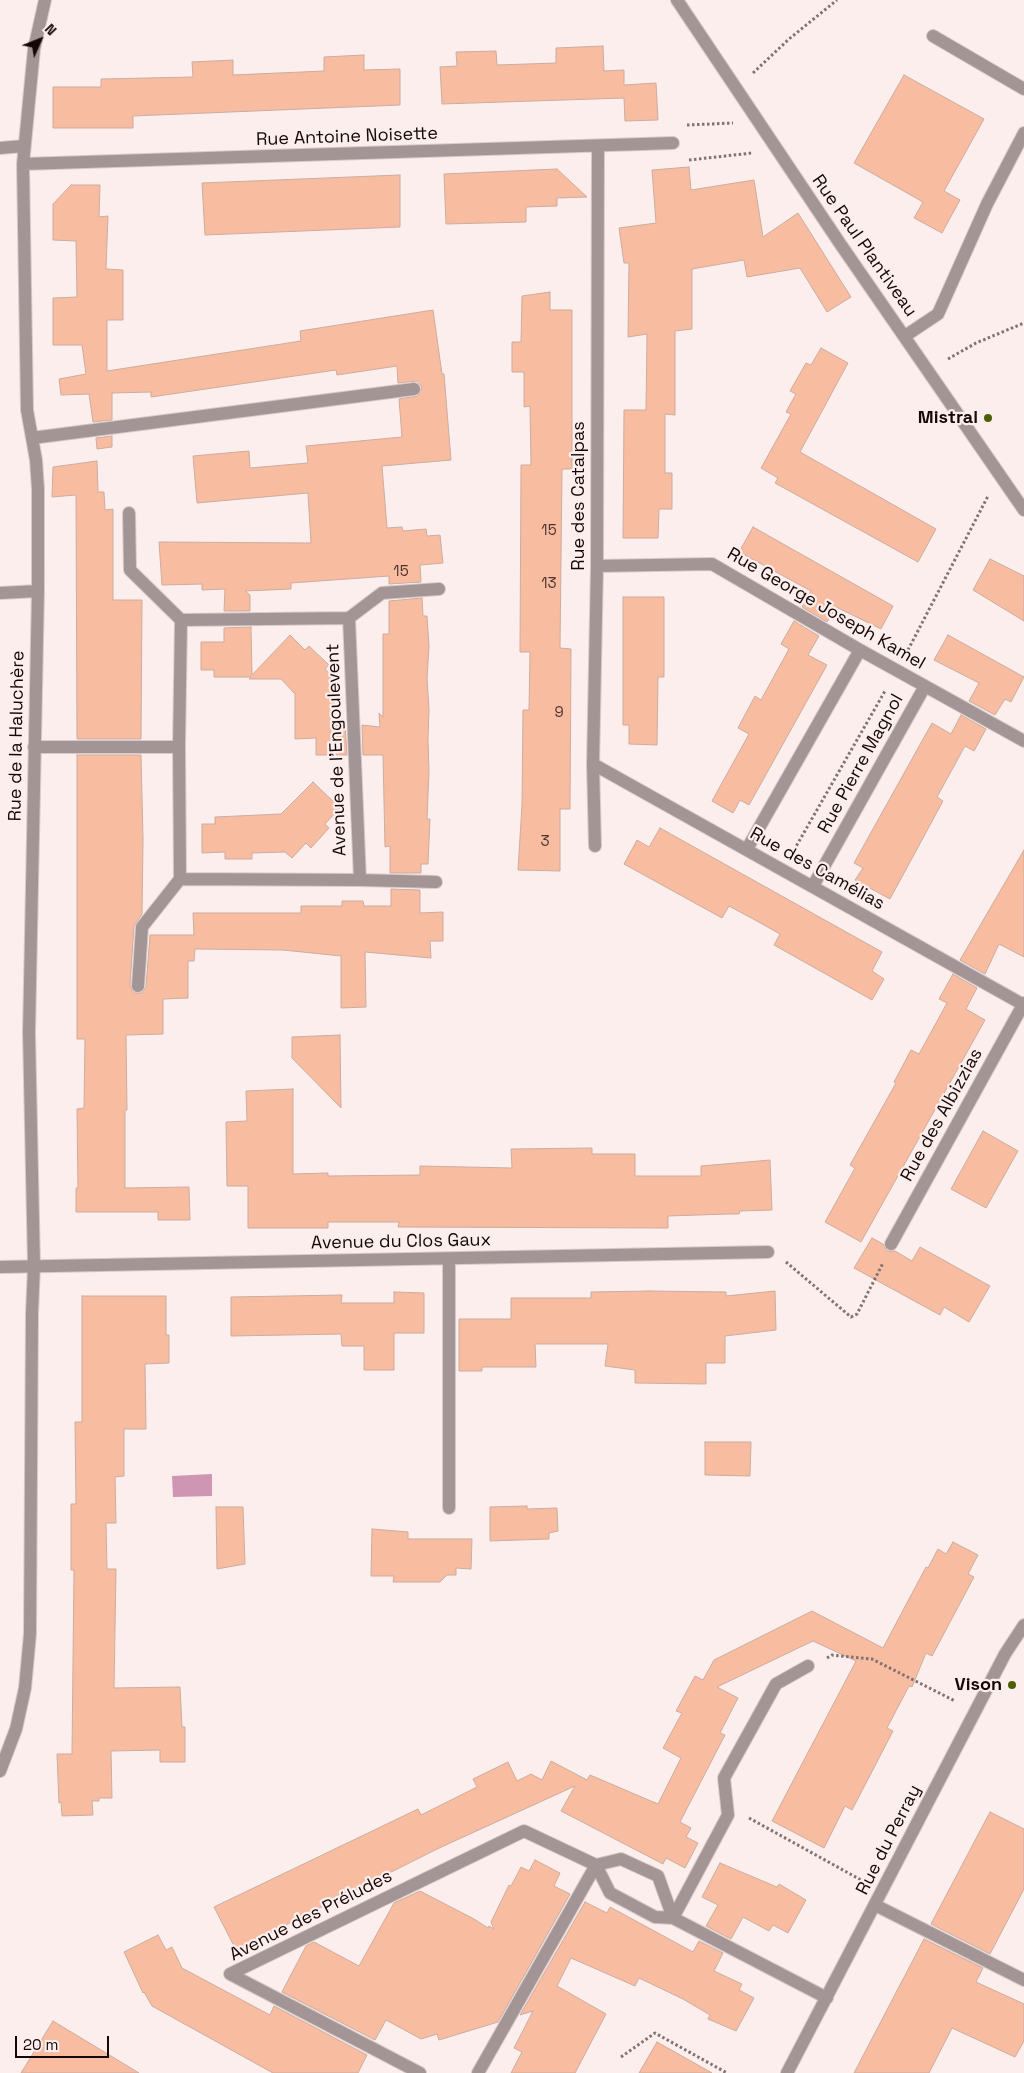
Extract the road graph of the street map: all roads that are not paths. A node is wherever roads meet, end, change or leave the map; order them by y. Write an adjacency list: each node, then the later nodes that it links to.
1 (45, 0): 7 (street, Rue de la Haluchère)
2 (677, 0): 11 (street, Rue Paul Plantiveau)
3 (933, 36): 4 (street)
4 (1024, 89)
5 (1024, 133): 11 (street)
6 (672, 143): 8 (street, Rue Antoine Noisette)
7 (24, 146): 9 (street); 10 (street, Rue de la Haluchère)
8 (598, 147): 10 (street, Rue Antoine Noisette); 16 (street, Rue des Catalpas)
9 (0, 148)
10 (23, 164): 13 (street, Rue de la Haluchère)
11 (905, 336): 14 (street, Rue Paul Plantiveau)
12 (414, 390): 13 (street)
13 (32, 438): 18 (street, Rue de la Haluchère)
14 (1024, 510)
15 (129, 513): 21 (street)
16 (597, 566): 22 (street, Rue George Joseph Kamel); 27 (street, Rue des Catalpas)
17 (439, 589): 20 (street)
18 (38, 591): 19 (street); 26 (street, Rue de la Haluchère)
19 (0, 593)
20 (349, 618): 21 (street, Avenue de l'Engoulevent); 31 (street, Avenue de l'Engoulevent)
21 (181, 620): 25 (street)
22 (860, 650): 23 (street, Rue George Joseph Kamel); 29 (street)
23 (925, 686): 24 (street, Rue George Joseph Kamel); 33 (street, Rue Pierre Magnol)
24 (1024, 741)
25 (179, 746): 26 (street); 30 (street)
26 (34, 747): 39 (street, Rue de la Haluchère)
27 (593, 764): 28 (street, Rue des Catalpas); 29 (street, Rue des Camélias)
28 (594, 846)
29 (747, 849): 33 (street, Rue des Camélias)
30 (180, 878): 31 (street, Avenue de l'Engoulevent); 34 (street)
31 (360, 880): 32 (street, Avenue de l'Engoulevent)
32 (436, 882)
33 (813, 886): 35 (street, Rue des Camélias)
34 (138, 986)
35 (1024, 1004): 36 (street, Rue des Albizzias)
36 (892, 1244)
37 (768, 1252): 38 (street, Avenue du Clos Gaux)
38 (449, 1259): 39 (street, Avenue du Clos Gaux); 41 (street)
39 (34, 1266): 40 (street, Avenue du Clos Gaux); 44 (street, Rue de la Haluchère)
40 (0, 1267)
41 (449, 1508)
42 (1024, 1625): 46 (street, Rue du Perray)
43 (808, 1666): 47 (street)
44 (0, 1771)
45 (596, 1865): 47 (street); 47 (street); 50 (street, Avenue des Préludes); 51 (street)
46 (875, 1906): 48 (street); 49 (street, Rue du Perray)
47 (673, 1918): 49 (street)
48 (1024, 1980)
49 (827, 1998): 52 (street, Rue du Perray)
50 (420, 2073)
51 (478, 2073)
52 (787, 2073)

